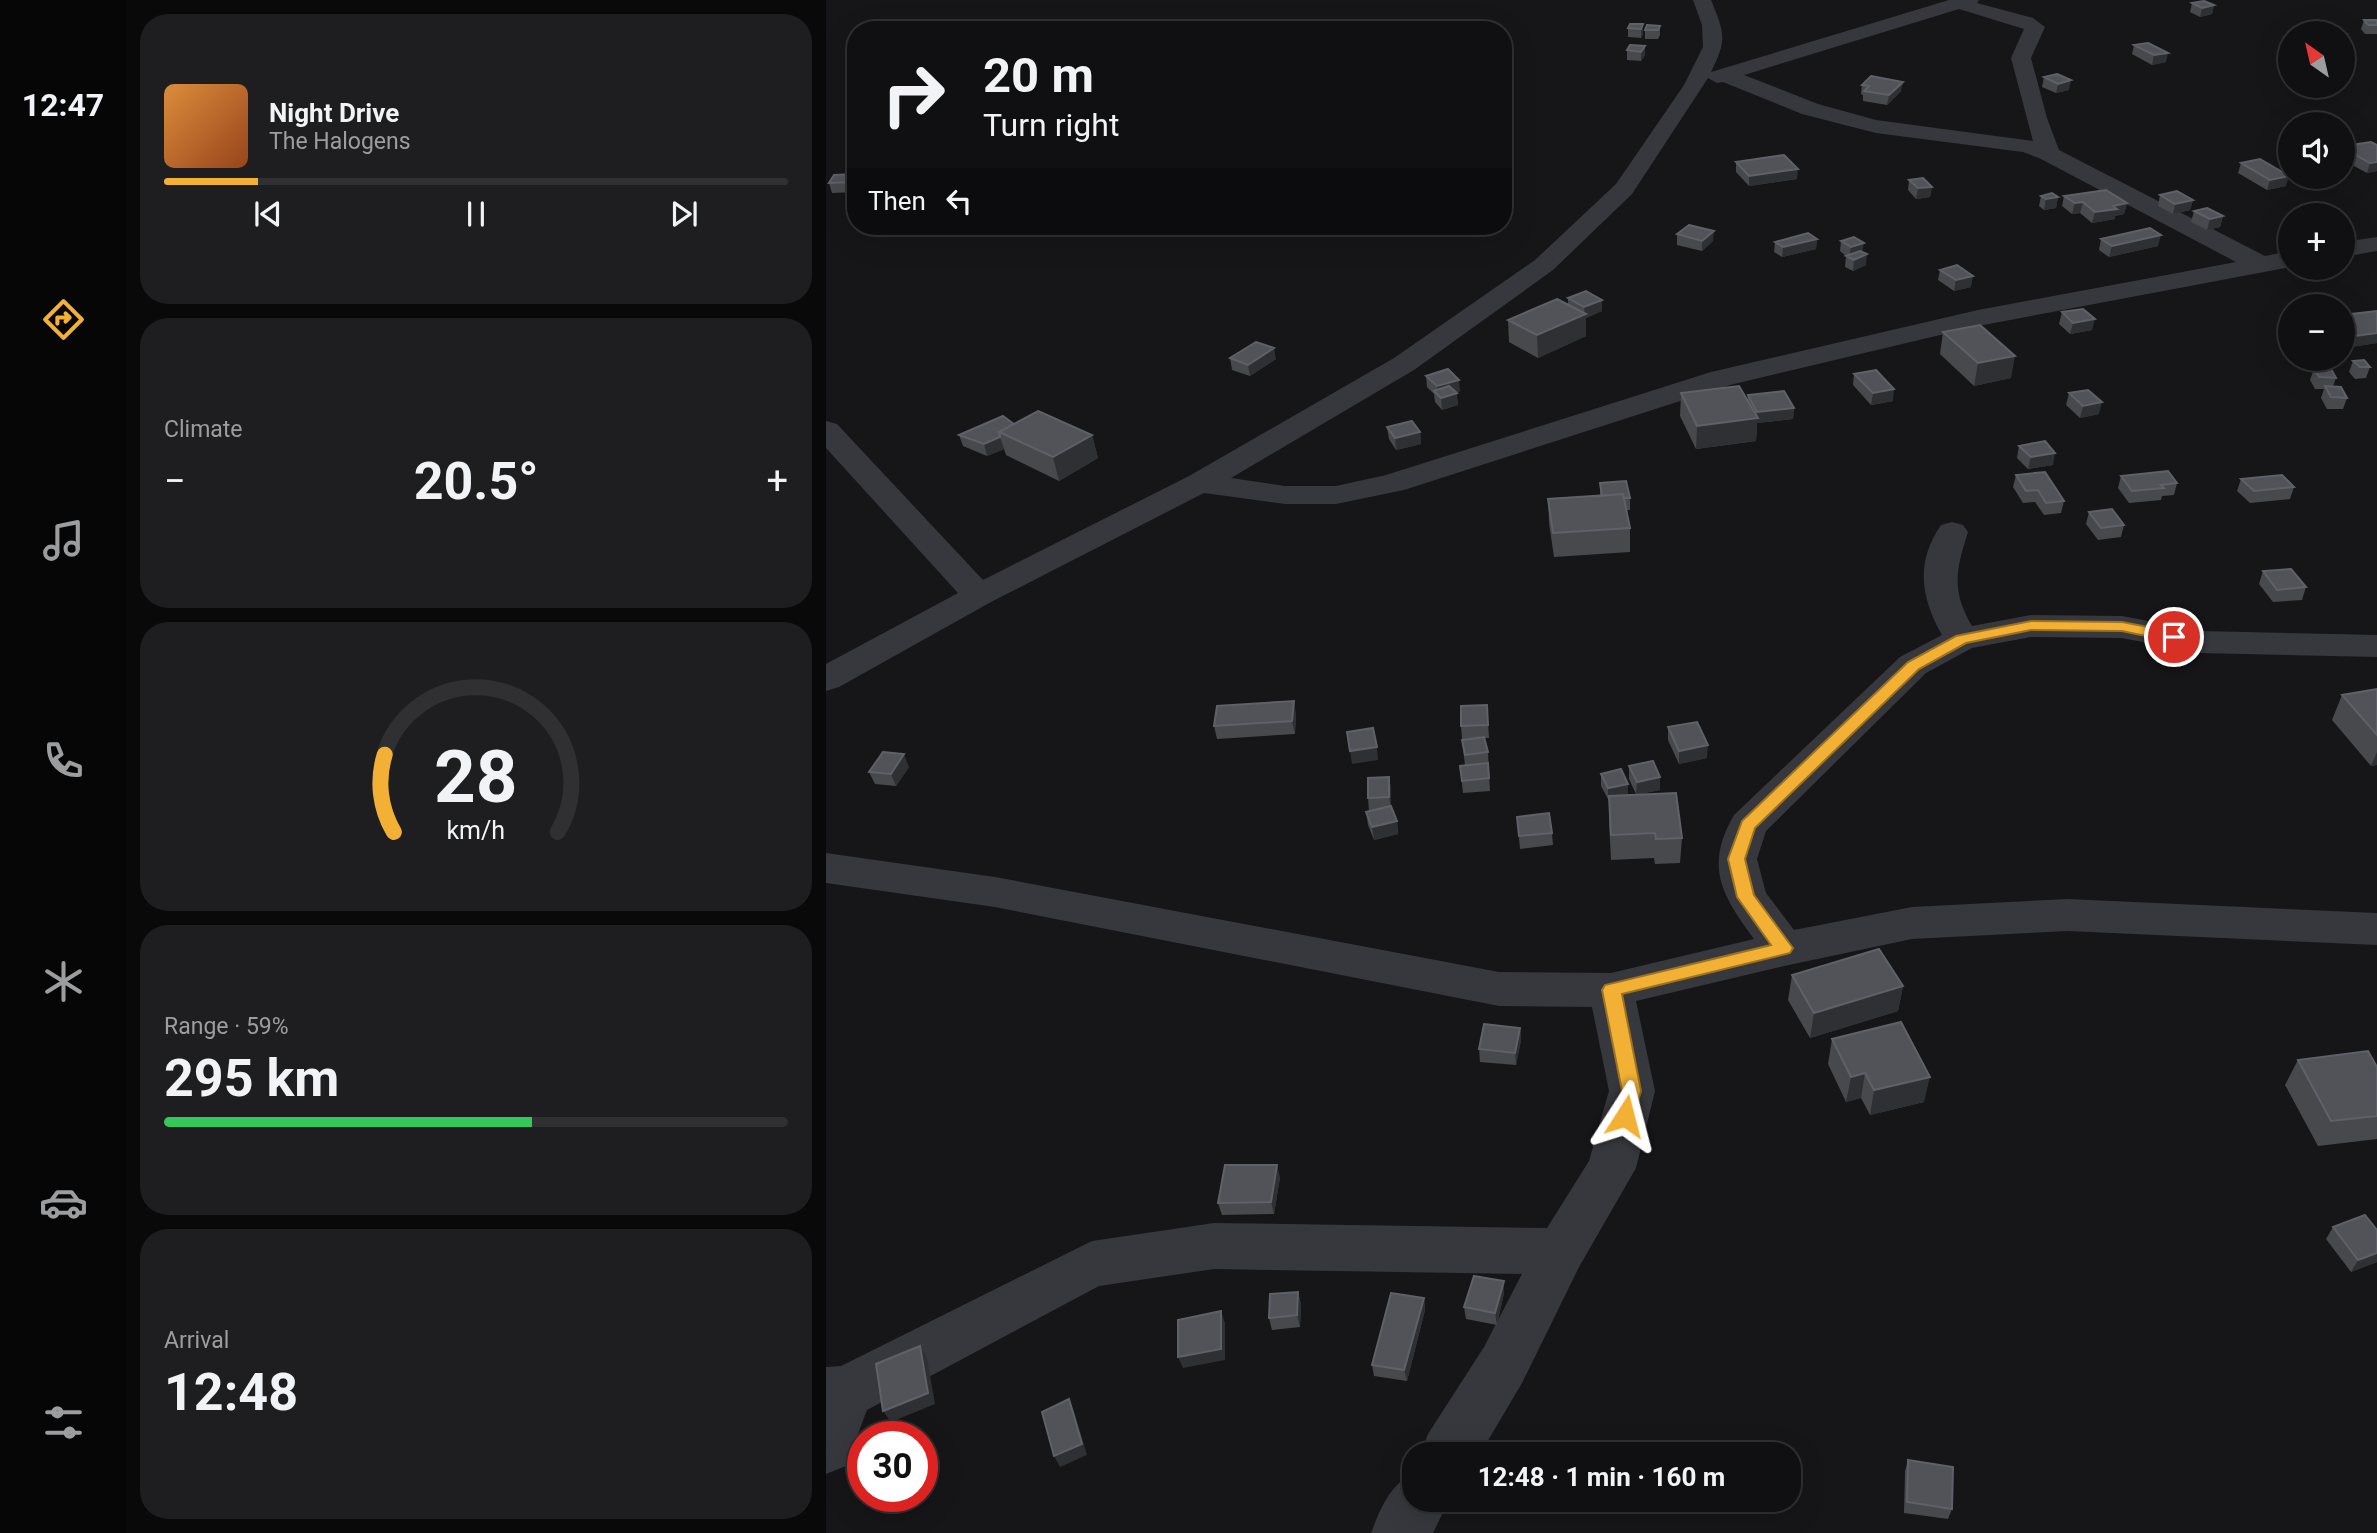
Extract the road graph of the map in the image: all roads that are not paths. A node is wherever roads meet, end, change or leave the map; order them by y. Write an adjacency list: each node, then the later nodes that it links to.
1 (1702, 0): 4 (street)
2 (1963, 2): 3 (street); 5 (street)
3 (1725, 75): 4 (street); 5 (street)
4 (1694, 85): 11 (street)
5 (2049, 154): 9 (street)
6 (2377, 244): 7 (street)
7 (2355, 248)
8 (2278, 261): 9 (street)
9 (2260, 264): 11 (street)
10 (826, 430): 13 (street)
11 (1200, 483): 13 (street)
12 (1952, 532): 14 (street)
13 (979, 595): 16 (street)
14 (1962, 639): 15 (street); 19 (street)
15 (2377, 646)
16 (826, 679)
17 (826, 868): 20 (street)
18 (2377, 929): 19 (street)
19 (1784, 948): 20 (street)
20 (1611, 990): 21 (street)
21 (1561, 1251): 22 (street); 23 (street)
22 (836, 1393): 24 (street)
23 (1455, 1442)
24 (826, 1446)
25 (1413, 1512): 26 (street)
26 (1400, 1533)

